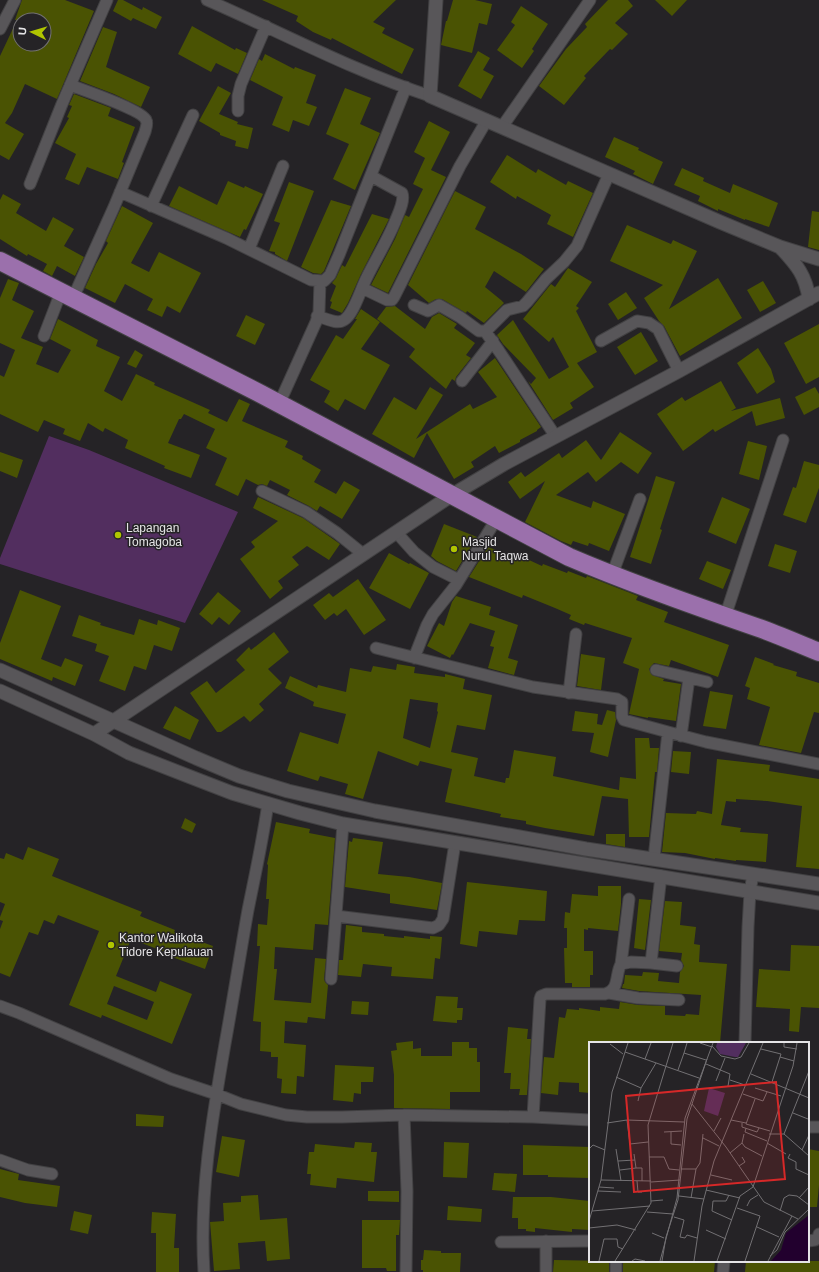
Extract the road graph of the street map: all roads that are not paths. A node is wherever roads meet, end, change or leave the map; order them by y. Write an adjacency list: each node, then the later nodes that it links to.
1 (15, 0): 7 (street)
2 (107, 0): 8 (street)
3 (206, 0): 6 (street)
4 (436, 0): 10 (street)
5 (590, 0): 14 (street)
6 (266, 26): 9 (street); 11 (street)
7 (0, 29)
8 (70, 85): 18 (street); 19 (street)
9 (406, 87): 10 (street); 17 (street)
10 (430, 96): 13 (street)
11 (238, 111)
12 (193, 115): 20 (street)
13 (487, 120): 14 (street); 26 (street)
14 (502, 127): 16 (street)
15 (283, 166): 22 (street)
16 (609, 174): 21 (street); 31 (street)
17 (371, 176): 25 (street); 26 (street)
18 (30, 184)
19 (120, 192): 20 (street); 27 (street)
20 (151, 206): 22 (street)
21 (780, 247): 23 (street); 28 (street)
22 (249, 249): 25 (street)
23 (819, 259)
24 (0, 261): 27 (highway)
25 (320, 281): 30 (street)
26 (362, 288): 30 (street)
27 (67, 295): 32 (street); 37 (highway)
28 (814, 296): 35 (street)
29 (414, 305): 31 (street)
30 (318, 316): 37 (street)
31 (485, 331): 33 (street)
32 (44, 336)
33 (492, 341): 36 (street); 38 (street)
34 (601, 341): 35 (street)
35 (678, 371): 38 (street)
36 (462, 380)
37 (279, 404): 41 (highway)
38 (556, 437): 41 (street)
39 (783, 440): 48 (street)
40 (262, 491): 45 (street)
41 (452, 495): 43 (highway); 44 (street)
42 (640, 499): 46 (street)
43 (497, 518): 46 (highway); 47 (street)
44 (396, 532): 45 (street); 47 (street)
45 (363, 554): 59 (street)
46 (612, 575): 48 (highway)
47 (459, 580): 52 (street)
48 (725, 617): 51 (highway)
49 (576, 634): 58 (street)
50 (376, 648): 52 (street)
51 (819, 652)
52 (414, 658): 58 (street)
53 (0, 670): 59 (street)
54 (656, 670): 55 (street)
55 (689, 678): 56 (street); 62 (street)
56 (707, 682)
57 (0, 691): 61 (street)
58 (569, 693): 60 (street)
59 (114, 721): 61 (street); 67 (street)
60 (668, 732): 62 (street); 67 (street)
61 (94, 734): 64 (street)
62 (680, 736): 63 (street)
63 (819, 764)
64 (268, 803): 65 (street); 83 (street)
65 (343, 824): 66 (street); 74 (street)
66 (455, 843): 69 (street); 74 (street)
67 (654, 858): 68 (street)
68 (753, 874): 70 (street); 71 (street)
69 (662, 876): 71 (street); 75 (street)
70 (819, 884)
71 (750, 892): 73 (street); 82 (street)
72 (629, 898): 76 (street)
73 (819, 903)
74 (336, 916): 78 (street)
75 (651, 963): 76 (street); 77 (street)
76 (621, 964): 79 (street)
77 (677, 966)
78 (331, 979)
79 (609, 993): 80 (street); 85 (street)
80 (678, 1000)
81 (0, 1006): 83 (street)
82 (745, 1042)
83 (216, 1094): 84 (street); 97 (street)
84 (404, 1116): 85 (street); 98 (street)
85 (533, 1117): 86 (street)
86 (589, 1120)
87 (809, 1127): 88 (street)
88 (819, 1128)
89 (0, 1160): 90 (street)
90 (52, 1174)
91 (819, 1234): 95 (street)
92 (546, 1241): 93 (street); 94 (street); 99 (street)
93 (589, 1241)
94 (501, 1242)
95 (809, 1242)
96 (724, 1262): 100 (street)
97 (204, 1272)
98 (406, 1272)
99 (546, 1272)
100 (723, 1272)

